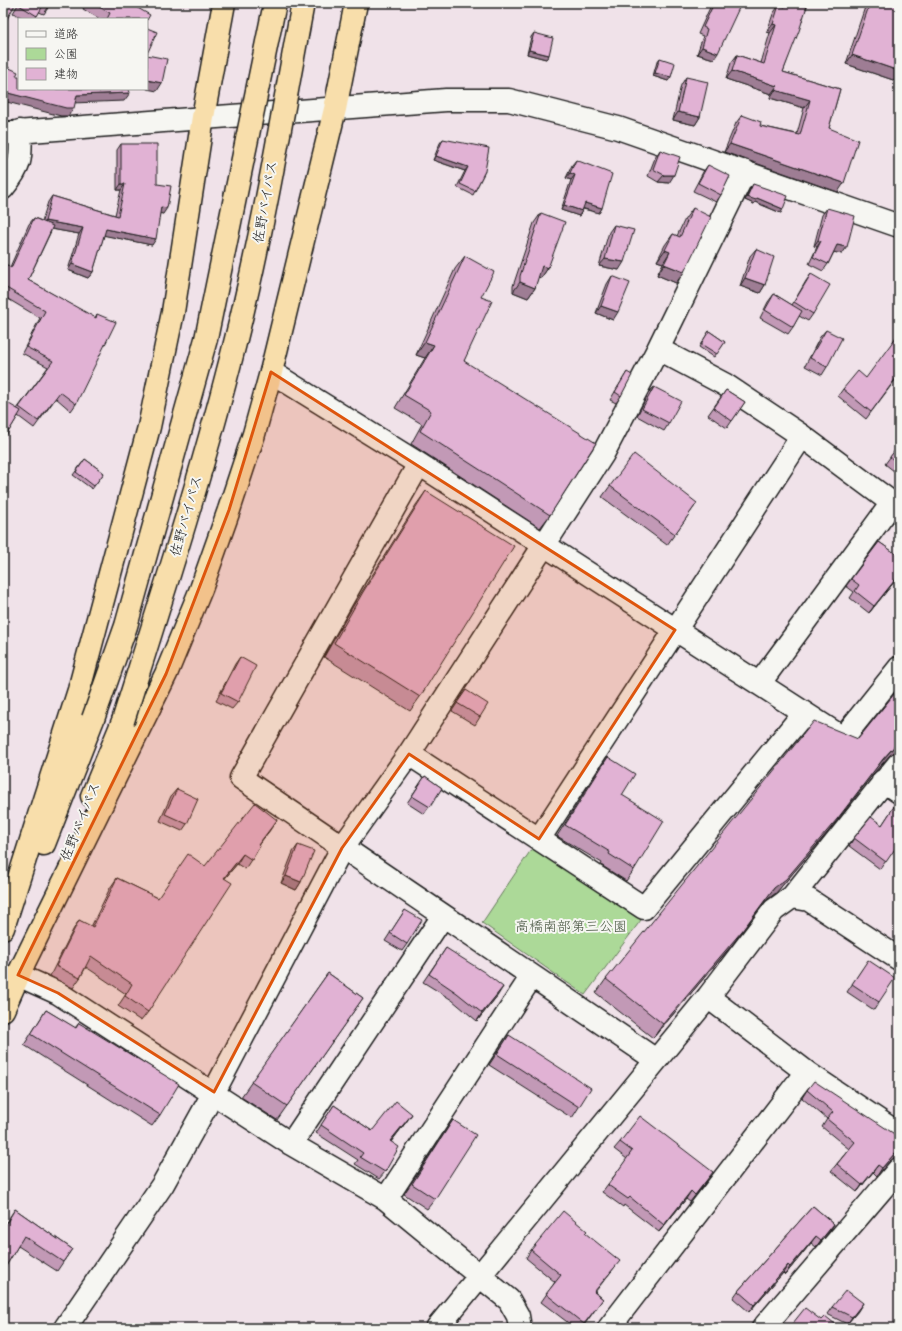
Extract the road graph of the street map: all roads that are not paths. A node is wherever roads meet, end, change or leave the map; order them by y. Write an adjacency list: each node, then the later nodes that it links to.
1 (224, 3): 6 (highway)
2 (275, 3): 29 (highway, 佐野バイパス, bridge)
3 (303, 3): 31 (highway, 佐野バイパス, bridge)
4 (356, 3): 5 (highway)
5 (335, 109): 6 (street); 8 (street); 12 (highway)
6 (203, 117): 7 (street); 28 (highway)
7 (11, 132): 9 (street)
8 (744, 171): 10 (street); 11 (street)
9 (3, 188)
10 (899, 226)
11 (658, 349): 13 (street); 16 (street)
12 (271, 372): 14 (street); 31 (highway)
13 (802, 436): 15 (street); 17 (street)
14 (419, 464): 16 (street); 25 (street)
15 (896, 505): 19 (street)
16 (544, 544): 17 (street); 21 (street)
17 (675, 630): 19 (street); 24 (street)
18 (899, 668): 20 (street)
19 (759, 684): 20 (street)
20 (804, 713): 24 (street)
21 (409, 754): 24 (street); 25 (street)
22 (899, 763): 23 (street)
23 (891, 786): 26 (street)
24 (539, 840)
25 (342, 848): 27 (street); 37 (street)
26 (792, 897): 30 (street); 33 (street)
27 (443, 916): 32 (street); 39 (street)
28 (3, 928)
29 (3, 943)
30 (899, 959)
31 (18, 975): 34 (highway, 佐野バイパス); 37 (street)
32 (532, 976): 35 (street); 41 (street)
33 (708, 998): 35 (street); 36 (street)
34 (3, 1010)
35 (656, 1060): 42 (street)
36 (806, 1072): 38 (street); 46 (street)
37 (214, 1092): 39 (street); 43 (street)
38 (899, 1134)
39 (291, 1144): 41 (street)
40 (899, 1169): 47 (street)
41 (386, 1200): 42 (street)
42 (479, 1277): 44 (street); 45 (street)
43 (65, 1328)
44 (437, 1328)
45 (520, 1328)
46 (609, 1328)
47 (763, 1328)

